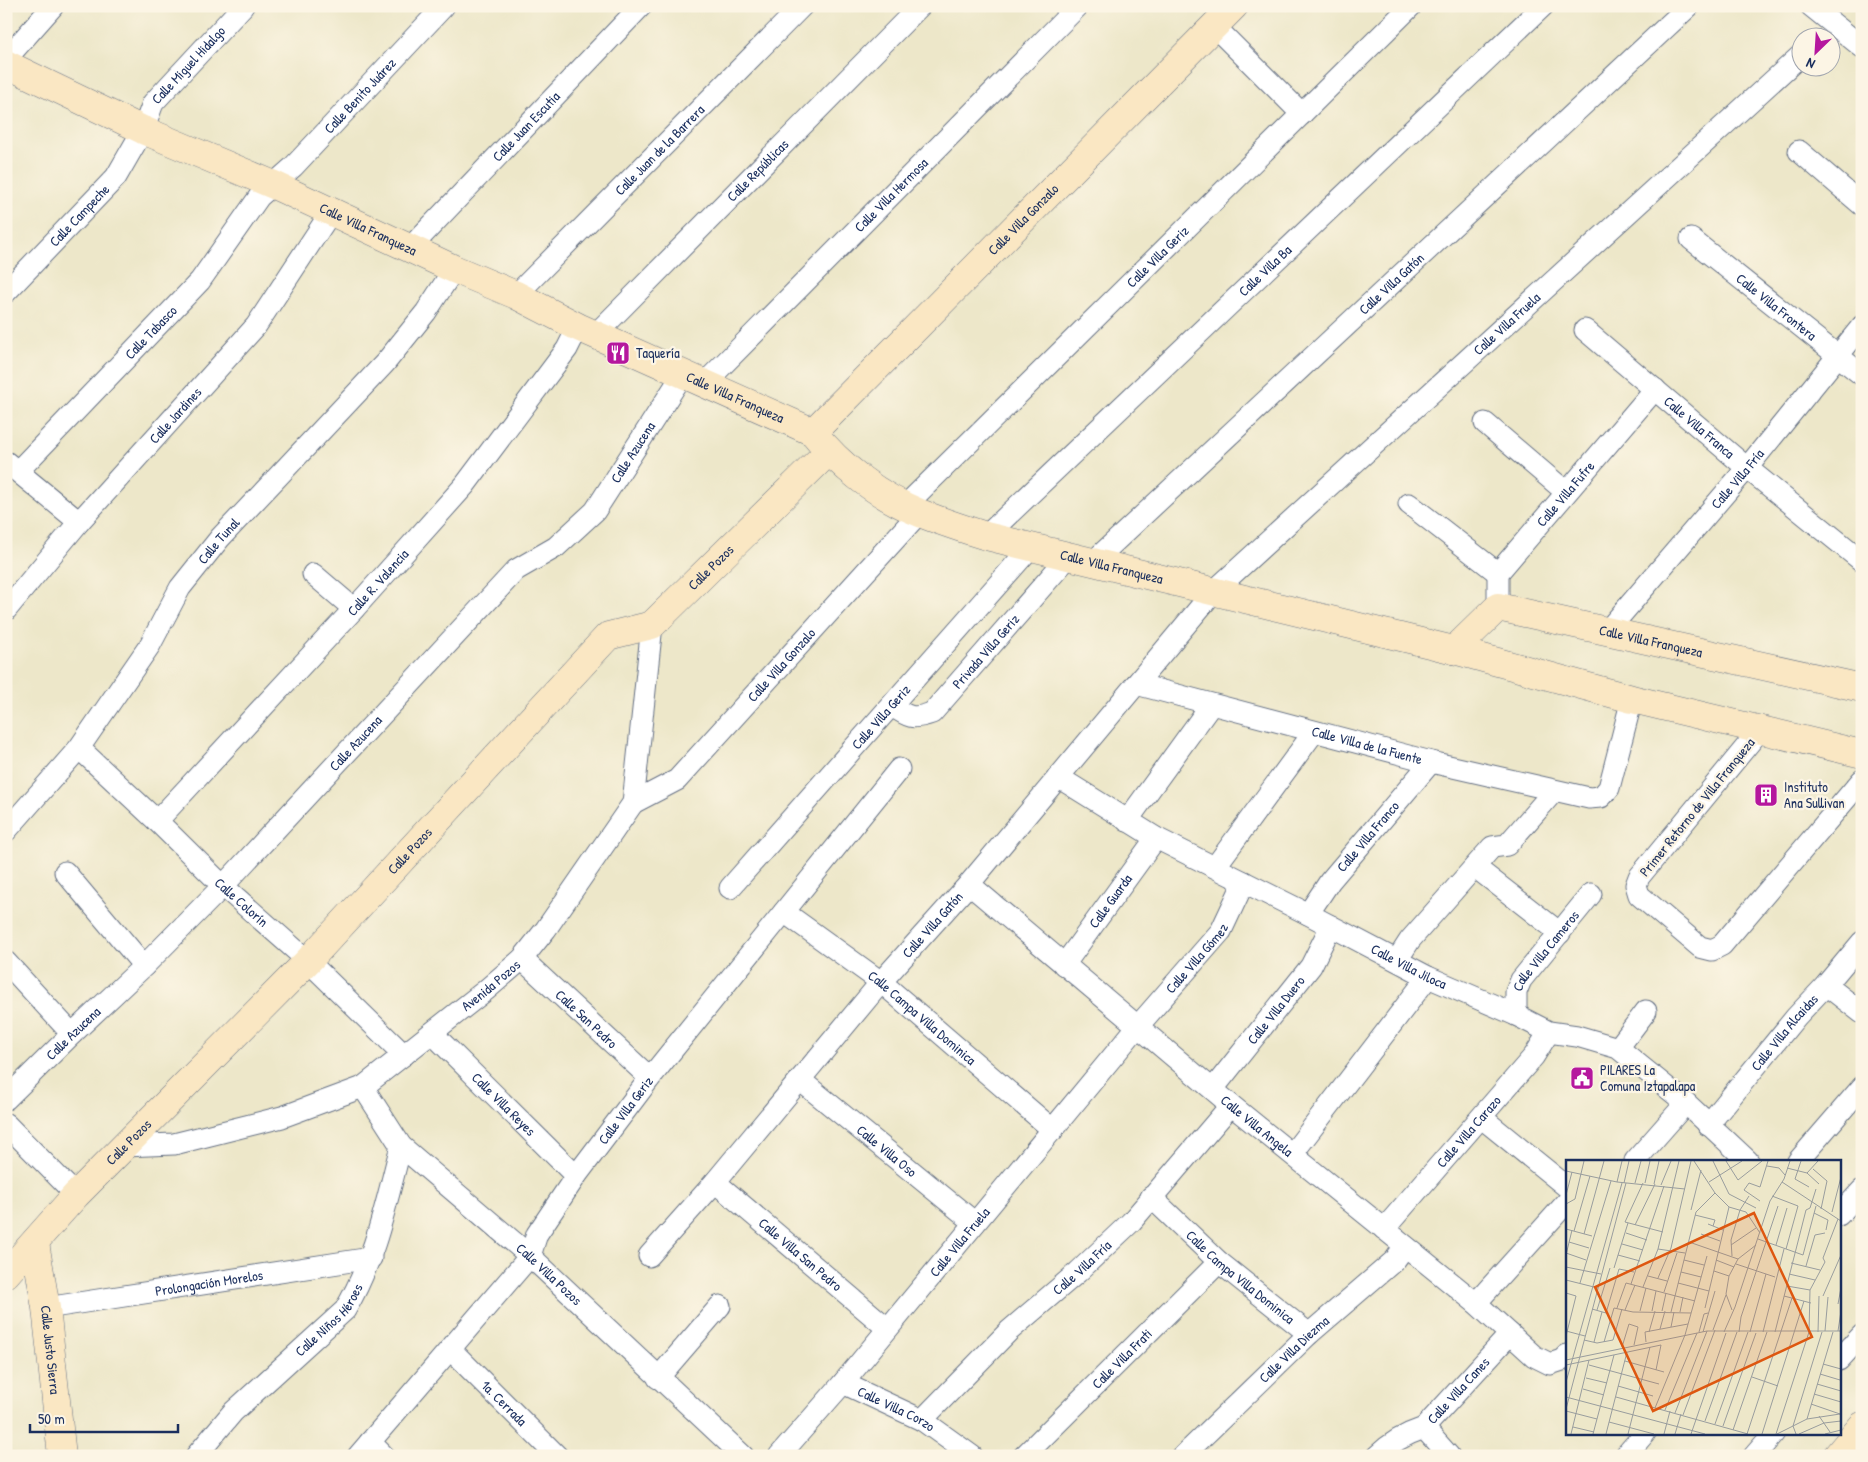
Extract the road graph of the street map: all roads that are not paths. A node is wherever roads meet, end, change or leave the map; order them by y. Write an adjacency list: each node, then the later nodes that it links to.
1 (54, 6): 16 (street)
2 (243, 6): 20 (street, Calle Miguel Hidalgo)
3 (444, 6): 22 (street, Calle Benito Juárez)
4 (641, 6): 26 (street, Calle Juan Escutia)
5 (802, 6): 29 (street, Calle Juan de la Barrera)
6 (920, 6): 32 (street, Calle Repúblicas)
7 (1078, 6): 35 (street, Calle Villa Hermosa)
8 (1411, 6): 19 (street, Calle Villa Geriz)
9 (1543, 6): 45 (street, Calle Villa Ba)
10 (1689, 6): 47 (street, Calle Villa Gatón)
11 (1812, 6): 13 (street)
12 (1223, 13): 19 (street); 38 (street, Calle Villa Gonzalo)
13 (1826, 28)
14 (1840, 37): 15 (street)
15 (1862, 47)
16 (6, 59)
17 (6, 64): 20 (street, Calle Villa Franqueza)
18 (1790, 65): 51 (street, Calle Villa Fruela)
19 (1302, 114): 43 (street, Calle Villa Geriz)
20 (143, 130): 22 (street, Calle Villa Franqueza); 28 (street, Calle Campeche)
21 (1799, 151): 23 (street)
22 (274, 185): 24 (street, Calle Villa Franqueza); 39 (street, Calle Tabasco)
23 (1862, 204)
24 (331, 212): 26 (street, Calle Villa Franqueza); 44 (street, Calle Jardines)
25 (1691, 239): 33 (street, Calle Villa Frontera)
26 (410, 248): 27 (street, Calle Villa Franqueza)
27 (454, 269): 29 (street, Calle Villa Franqueza); 65 (street, Calle Tunal)
28 (6, 292)
29 (516, 296): 32 (street, Calle Villa Franqueza)
30 (1862, 326): 33 (street, Calle Villa Fría)
31 (1585, 330): 36 (street, Calle Villa Franca)
32 (587, 331): 35 (street, Calle Villa Franqueza); 53 (street, Calle R. Valencia)
33 (1838, 355): 34 (street, Calle Villa Frontera); 40 (street, Calle Villa Fría)
34 (1862, 375)
35 (693, 379): 38 (street, Calle Villa Franqueza); 82 (street, Calle Azucena)
36 (1655, 389): 40 (street, Calle Villa Franca); 41 (street, Calle Villa Fufre)
37 (1485, 423): 41 (street)
38 (821, 442): 43 (street, Calle Villa Franqueza); 55 (street, Calle Pozos)
39 (12, 467): 44 (street)
40 (1747, 468): 48 (street, Calle Villa Franca); 56 (street, Calle Villa Fría)
41 (1566, 492): 49 (street, Calle Villa Fufre)
42 (1409, 504): 49 (street)
43 (912, 510): 45 (street, Calle Villa Franqueza); 72 (street, Calle Villa Gonzalo)
44 (79, 522): 54 (street, Calle Jardines)
45 (986, 536): 46 (street, Calle Villa Franqueza)
46 (1031, 547): 47 (street, Calle Villa Franqueza); 62 (street, Calle Villa Geriz)
47 (1081, 559): 51 (street, Calle Villa Franqueza); 62 (street, Privada Villa Geriz)
48 (1862, 561)
49 (1498, 573): 52 (street)
50 (314, 574): 53 (street)
51 (1214, 591): 57 (street, Calle Villa Franqueza); 58 (street, Calle Villa Gatón)
52 (1498, 606): 56 (street, Calle Villa Franqueza); 57 (street)
53 (354, 609): 73 (street, Calle R. Valencia)
54 (6, 610)
55 (652, 625): 72 (street, Avenida Pozos); 91 (street, Calle Pozos)
56 (1608, 630): 59 (street, Calle Villa Franqueza)
57 (1454, 650): 60 (street, Calle Villa Franqueza)
58 (1136, 684): 61 (street, Calle Villa de la Fuente); 69 (street, Calle Villa Gatón)
59 (1860, 686)
60 (1632, 699): 63 (street, Calle Villa Franqueza); 71 (street, Calle Villa de la Fuente)
61 (1211, 705): 64 (street, Calle Villa de la Fuente); 74 (street)
62 (892, 706): 83 (street, Calle Villa Geriz)
63 (1760, 730): 66 (street, Calle Villa Franqueza); 70 (street, Primer Retorno de Villa Franqueza)
64 (1314, 732): 67 (street, Calle Villa de la Fuente); 77 (street)
65 (79, 748): 73 (street, Calle Colorín); 75 (street, Calle Tunal)
66 (1862, 754)
67 (1431, 762): 71 (street, Calle Villa de la Fuente); 86 (street, Calle Villa Franco)
68 (899, 768): 85 (street, Calle Villa Geriz)
69 (1058, 777): 74 (street, Calle Villa Jiloca); 81 (street, Calle Villa Gatón)
70 (1862, 780)
71 (1554, 791): 78 (street)
72 (633, 803): 90 (street, Avenida Pozos)
73 (157, 821): 82 (street, Calle Colorín)
74 (1127, 821): 76 (street, Calle Villa Jiloca)
75 (6, 831)
76 (1156, 838): 77 (street, Calle Villa Jiloca); 94 (street, Calle Guarda)
77 (1215, 867): 80 (street, Calle Villa Jiloca)
78 (1475, 867): 88 (street); 92 (street)
79 (65, 872): 95 (street)
80 (1244, 882): 86 (street, Calle Villa Jiloca); 102 (street, Calle Villa Gómez)
81 (968, 884): 94 (street, Calle Villa Angela); 97 (street, Calle Villa Gatón)
82 (223, 886): 91 (street, Calle Colorín); 95 (street, Calle Azucena)
83 (730, 888)
84 (1591, 894): 88 (street, Calle Villa Cameros)
85 (784, 912): 97 (street, Calle Campa Villa Dominica); 108 (street, Calle Villa Geriz)
86 (1308, 914): 87 (street, Calle Villa Jiloca)
87 (1331, 926): 92 (street, Calle Villa Jiloca); 112 (street, Calle Villa Duero)
88 (1560, 933): 101 (street, Calle Villa Cameros)
89 (1862, 942): 98 (street, Calle Villa Alcaidas)
90 (522, 959): 105 (street, Avenida Pozos); 108 (street, Calle San Pedro)
91 (308, 960): 107 (street, Calle Colorín); 120 (street, Calle Pozos)
92 (1397, 960): 96 (street, Calle Villa Jiloca)
93 (6, 962): 104 (street)
94 (1064, 965): 102 (street, Calle Villa Angela)
95 (144, 966): 104 (street, Calle Azucena)
96 (1428, 977): 101 (street, Calle Villa Jiloca); 122 (street)
97 (881, 982): 109 (street, Calle Villa Gatón); 119 (street, Calle Campa Villa Dominica)
98 (1826, 985): 100 (street); 118 (street, Calle Villa Alcaidas)
99 (1646, 1011): 106 (street)
100 (1862, 1013)
101 (1516, 1015): 103 (street, Calle Villa Jiloca)
102 (1138, 1026): 112 (street, Calle Villa Angela); 119 (street, Calle Villa Fruela)
103 (1548, 1032): 106 (street, Calle Villa Jiloca); 116 (street, Calle Villa Carazo)
104 (72, 1034): 113 (street, Calle Azucena)
105 (432, 1034): 107 (street, Avenida Pozos); 126 (street, Calle Villa Reyes)
106 (1618, 1048): 114 (street, Calle Villa Jiloca)
107 (404, 1055): 111 (street, Avenida Pozos)
108 (650, 1078): 126 (street, Calle Villa Geriz)
109 (800, 1080): 127 (street, Calle Villa Gatón); 134 (street, Calle Villa Oso)
110 (1862, 1086): 125 (street)
111 (363, 1087): 120 (street, Avenida Pozos); 121 (street, Calle Villa Pozos)
112 (1213, 1089): 115 (street, Calle Villa Angela)
113 (6, 1099)
114 (1686, 1103): 118 (street, Calle Villa Jiloca); 123 (street)
115 (1231, 1105): 122 (street, Calle Villa Angela); 131 (street, Calle Villa Fría)
116 (1482, 1118): 128 (street); 135 (street, Calle Villa Carazo)
117 (6, 1124): 130 (street)
118 (1708, 1125): 124 (street, Calle Villa Jiloca)
119 (1053, 1130): 134 (street, Calle Villa Fruela)
120 (124, 1146): 130 (street, Calle Pozos)
121 (401, 1146): 138 (street, Calle Villa Pozos); 140 (street, Calle Niños Héroes)
122 (1293, 1153): 135 (street, Calle Villa Angela)
123 (1636, 1160)
124 (1747, 1160)
125 (1799, 1160)
126 (576, 1176): 138 (street, Calle Villa Geriz)
127 (714, 1182): 139 (street, Calle Villa Gatón); 146 (street, Calle Villa San Pedro)
128 (1566, 1186)
129 (1862, 1190): 133 (street)
130 (76, 1195): 136 (street, Calle Pozos)
131 (1151, 1198): 141 (street, Calle Campa Villa Dominica); 155 (street, Calle Villa Fría)
132 (1564, 1209): 143 (street)
133 (1840, 1214)
134 (975, 1224): 146 (street, Calle Villa Fruela)
135 (1384, 1229): 137 (street, Calle Villa Angela)
136 (35, 1242): 142 (street, Calle Pozos); 145 (street, Calle Justo Sierra)
137 (1405, 1246): 143 (street, Calle Villa Angela); 147 (street, Calle Villa Diezma)
138 (530, 1256): 150 (street, Calle Villa Geriz); 153 (street, Calle Villa Pozos)
139 (649, 1256)
140 (371, 1258): 145 (street, Prolongación Morelos); 161 (street, Calle Niños Héroes)
141 (1219, 1262): 147 (street, Calle Campa Villa Dominica); 166 (street, Calle Villa Frati)
142 (6, 1274)
143 (1476, 1303): 148 (street, Calle Villa Angela)
144 (720, 1306): 153 (street)
145 (46, 1308): 160 (street, Calle Justo Sierra)
146 (887, 1328): 154 (street, Calle Villa Fruela)
147 (1309, 1334): 167 (street, Calle Villa Diezma)
148 (1510, 1334): 151 (street, Calle Villa Angela); 156 (street, Calle Villa Canes)
149 (1862, 1335): 152 (street)
150 (451, 1350): 159 (street, Calle Villa Geriz); 162 (street, 1a. Cerrada)
151 (1558, 1359)
152 (1840, 1359)
153 (658, 1378): 163 (street, Calle Villa Pozos)
154 (843, 1383): 155 (street, Calle Villa Corzo); 164 (street, Calle Villa Fruela)
155 (922, 1420): 165 (street, Calle Villa Corzo)
156 (1424, 1428): 168 (street, Calle Villa Canes); 169 (street)
157 (1644, 1434): 170 (street)
158 (1773, 1434): 171 (street)
159 (371, 1451)
160 (62, 1456)
161 (196, 1456)
162 (557, 1456)
163 (743, 1456)
164 (779, 1456)
165 (972, 1456)
166 (1024, 1456)
167 (1183, 1456)
168 (1377, 1456)
169 (1450, 1456)
170 (1625, 1456)
171 (1754, 1456)

